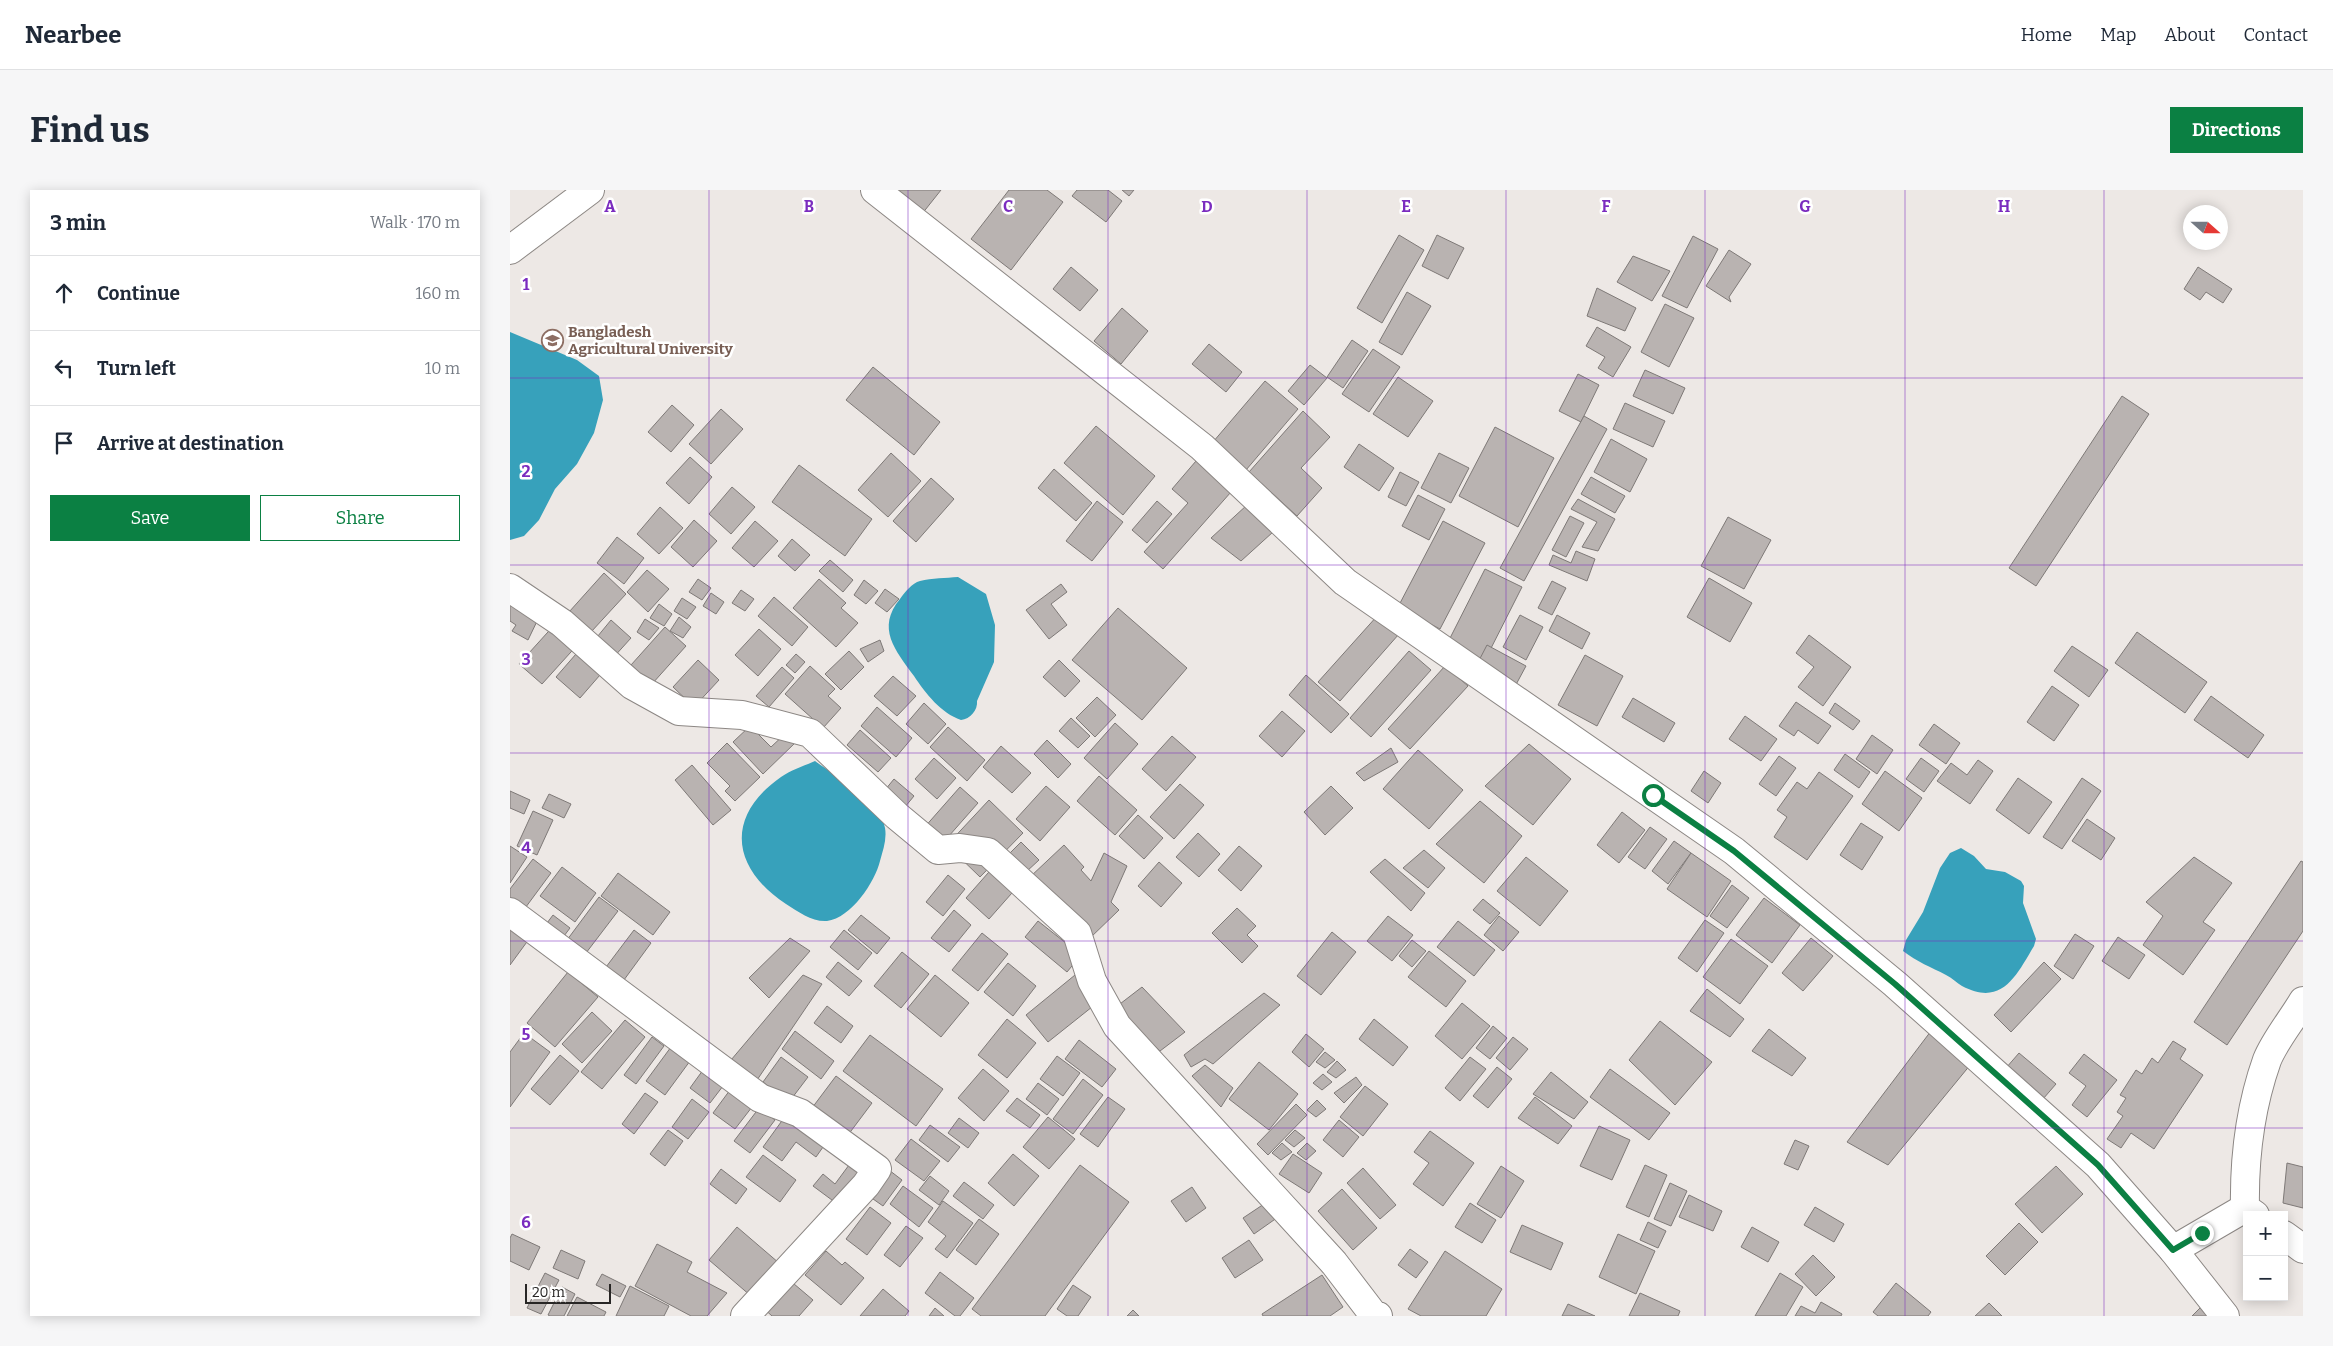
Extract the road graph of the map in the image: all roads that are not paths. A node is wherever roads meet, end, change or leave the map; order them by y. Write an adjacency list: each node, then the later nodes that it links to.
1 (590, 190): 3 (street)
2 (875, 190): 11 (street)
3 (510, 250)
4 (510, 588): 13 (street)
5 (510, 912): 12 (street)
6 (2303, 1001): 7 (street)
7 (2250, 1211)
8 (2243, 1215): 11 (street)
9 (2288, 1238): 10 (street)
10 (2303, 1249)
11 (2173, 1250): 14 (street)
12 (746, 1316)
13 (1378, 1316)
14 (2225, 1316)

